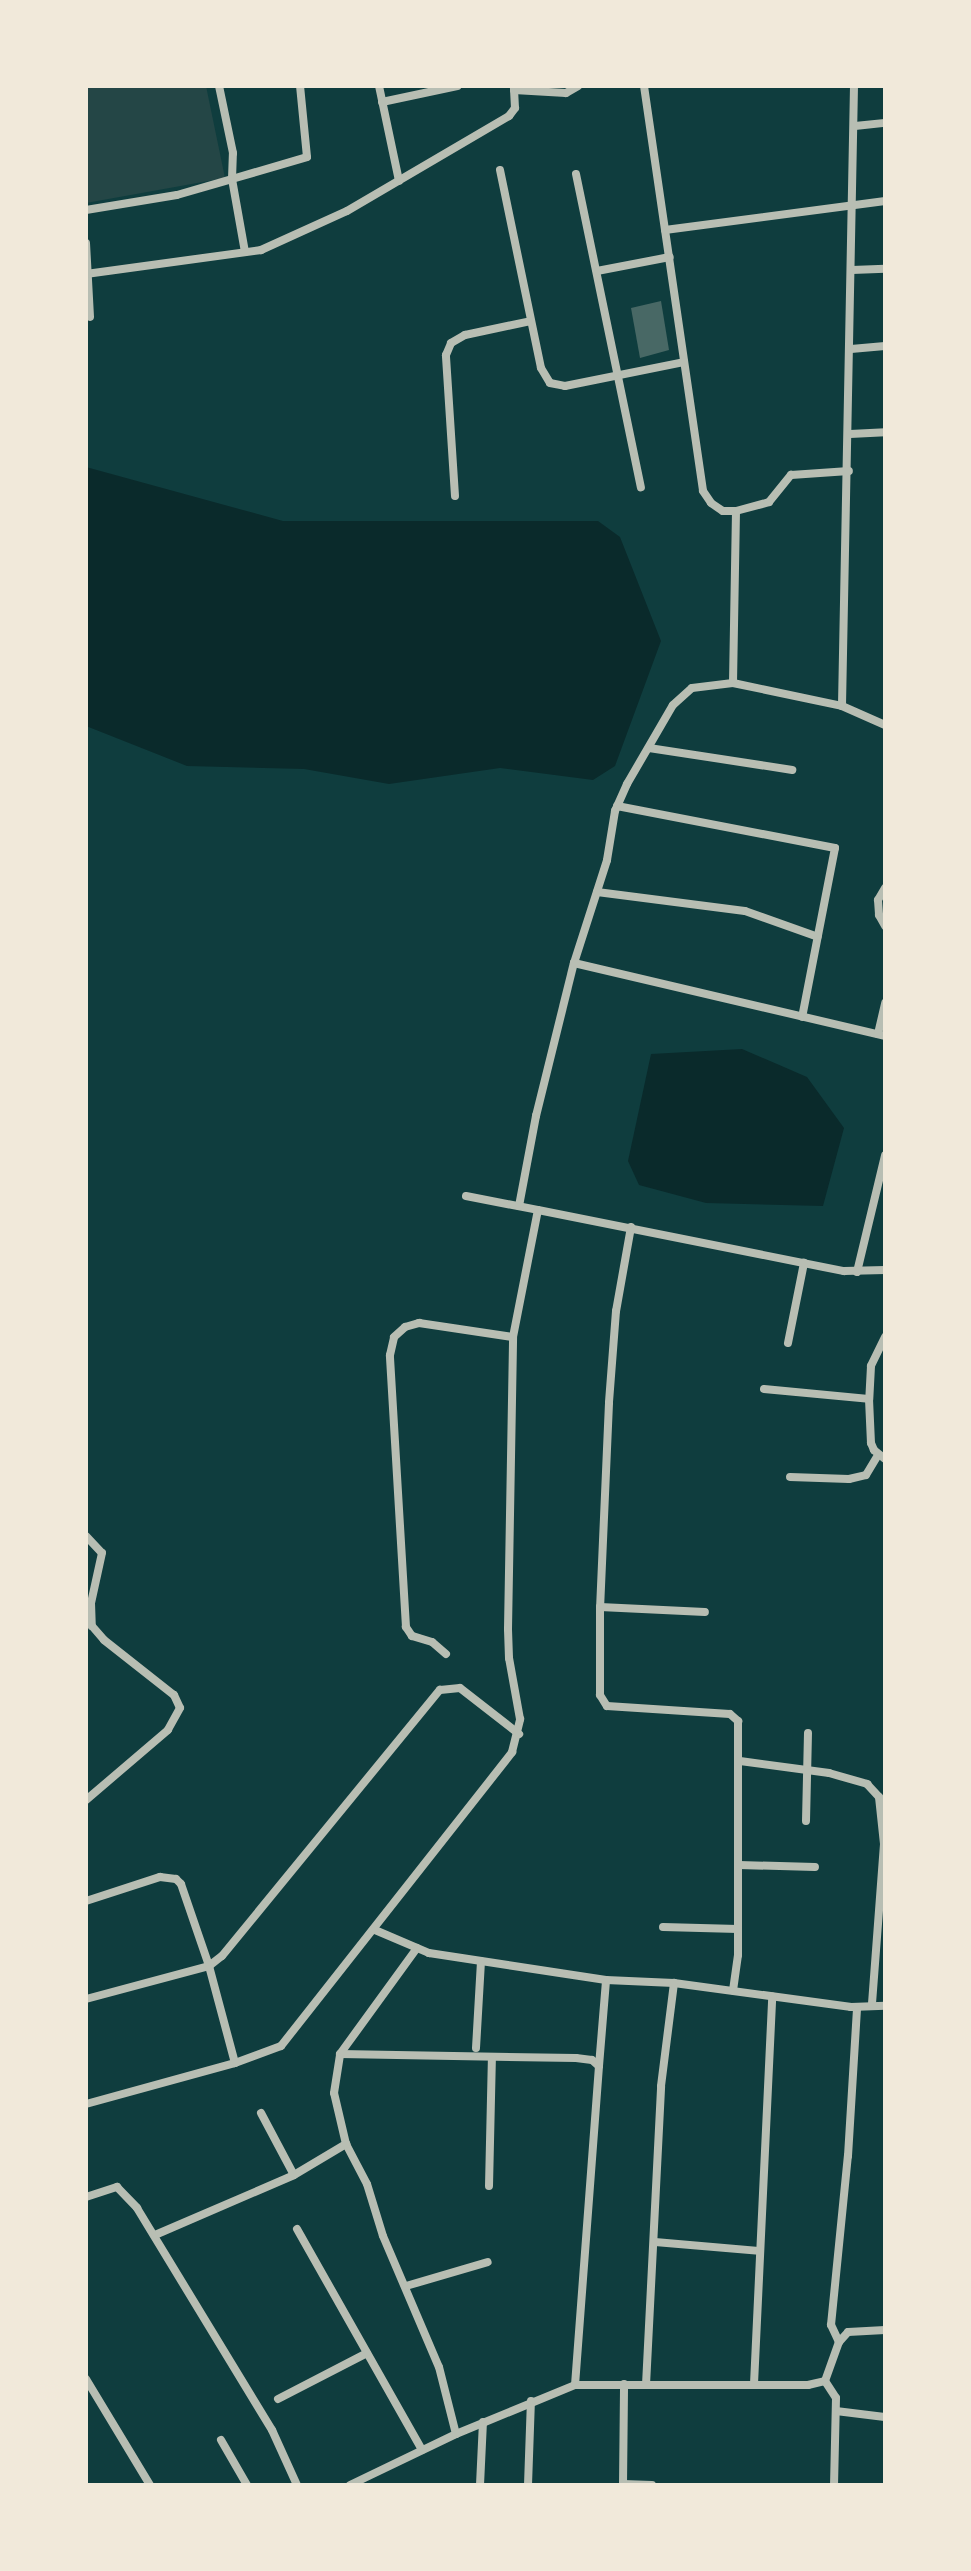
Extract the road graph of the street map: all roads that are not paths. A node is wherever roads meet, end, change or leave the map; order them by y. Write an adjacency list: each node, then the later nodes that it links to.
1 (219, 86): 14 (street)
2 (300, 86): 14 (street)
3 (379, 86): 9 (street)
4 (457, 86): 9 (street)
5 (578, 86): 8 (street)
6 (644, 86): 19 (street)
7 (854, 86): 11 (street)
8 (514, 88): 15 (street)
9 (382, 102): 15 (street)
10 (885, 123): 11 (street)
11 (855, 126): 17 (street)
12 (500, 170): 28 (street)
13 (576, 174): 25 (street)
14 (232, 179): 18 (street); 21 (street)
15 (399, 181): 21 (street)
16 (885, 201): 17 (street)
17 (851, 204): 19 (street); 24 (street)
18 (86, 210)
19 (665, 230): 22 (street)
20 (86, 243): 26 (street)
21 (245, 252): 26 (street)
22 (670, 257): 25 (street); 31 (street)
23 (885, 269): 24 (street)
24 (852, 270): 30 (street)
25 (597, 271): 32 (street)
26 (88, 274): 27 (street)
27 (90, 317)
28 (531, 321): 32 (street); 37 (street)
29 (885, 346): 30 (street)
30 (851, 349): 34 (street)
31 (684, 362): 32 (street); 38 (street)
32 (615, 376): 36 (street)
33 (885, 432): 34 (street)
34 (850, 434): 35 (street)
35 (849, 471): 38 (street); 40 (street)
36 (641, 487)
37 (455, 496)
38 (736, 511): 39 (street)
39 (733, 683): 40 (street); 42 (street)
40 (842, 706): 41 (street)
41 (885, 725)
42 (649, 748): 43 (street); 44 (street)
43 (792, 770)
44 (617, 806): 46 (street); 48 (street)
45 (885, 888): 47 (street)
46 (597, 892): 48 (street); 49 (street)
47 (885, 926)
48 (818, 937): 51 (street)
49 (574, 963): 51 (street); 55 (street)
50 (885, 1003): 52 (street)
51 (802, 1017): 52 (street)
52 (881, 1035)
53 (885, 1155): 60 (street)
54 (466, 1196): 55 (street)
55 (519, 1206): 56 (street)
56 (538, 1210): 57 (street); 61 (street)
57 (631, 1227): 58 (street); 69 (street)
58 (804, 1263): 60 (street); 63 (street)
59 (885, 1270): 60 (street)
60 (857, 1272)
61 (513, 1337): 71 (street); 73 (street)
62 (885, 1337): 65 (street)
63 (788, 1343)
64 (764, 1389): 65 (street)
65 (869, 1399): 66 (street)
66 (882, 1457): 67 (street)
67 (790, 1477)
68 (86, 1536): 76 (street)
69 (600, 1607): 70 (street); 74 (street)
70 (705, 1612)
71 (446, 1654)
72 (808, 1733): 75 (street)
73 (519, 1734): 84 (street); 87 (street)
74 (740, 1761): 75 (street); 78 (street)
75 (807, 1770): 77 (street); 81 (street)
76 (86, 1800)
77 (806, 1821)
78 (739, 1865): 79 (street); 83 (street)
79 (815, 1867)
80 (87, 1898): 87 (street)
81 (882, 1903): 93 (street)
82 (663, 1927): 83 (street)
83 (738, 1929): 90 (street)
84 (375, 1930): 85 (street); 99 (street)
85 (417, 1948): 86 (street); 97 (street)
86 (481, 1961): 88 (street); 96 (street)
87 (209, 1966): 92 (street); 99 (street)
88 (606, 1980): 89 (street); 100 (street)
89 (674, 1983): 90 (street); 109 (street)
90 (733, 1991): 91 (street)
91 (772, 1996): 95 (street); 110 (street)
92 (86, 1999)
93 (872, 2005): 94 (street); 95 (street)
94 (885, 2006)
95 (857, 2007): 114 (street)
96 (476, 2048)
97 (340, 2054): 98 (street); 103 (street)
98 (492, 2058): 100 (street); 105 (street)
99 (235, 2063): 101 (street)
100 (599, 2066): 120 (street)
101 (86, 2104)
102 (261, 2113): 104 (street)
103 (346, 2144): 104 (street); 112 (street)
104 (294, 2175): 108 (street)
105 (489, 2186)
106 (86, 2197): 108 (street)
107 (297, 2229): 115 (street)
108 (155, 2235): 132 (street)
109 (655, 2242): 110 (street); 121 (street)
110 (759, 2251): 119 (street)
111 (488, 2262): 112 (street)
112 (406, 2286): 127 (street)
113 (885, 2330): 114 (street)
114 (839, 2342): 117 (street)
115 (367, 2353): 122 (street); 129 (street)
116 (86, 2379): 130 (street)
117 (825, 2381): 119 (street); 124 (street)
118 (624, 2384): 120 (street); 121 (street); 136 (street)
119 (754, 2384): 121 (street)
120 (575, 2385): 123 (street)
121 (646, 2385)
122 (278, 2399)
123 (531, 2401): 126 (street); 135 (street)
124 (836, 2411): 125 (street); 138 (street)
125 (885, 2417)
126 (483, 2422): 127 (street); 134 (street)
127 (456, 2434): 129 (street)
128 (221, 2440): 131 (street)
129 (422, 2450): 133 (street)
130 (150, 2485)
131 (247, 2485)
132 (297, 2485)
133 (350, 2485)
134 (480, 2485)
135 (528, 2485)
136 (623, 2485): 137 (street)
137 (652, 2485)
138 (834, 2485)

